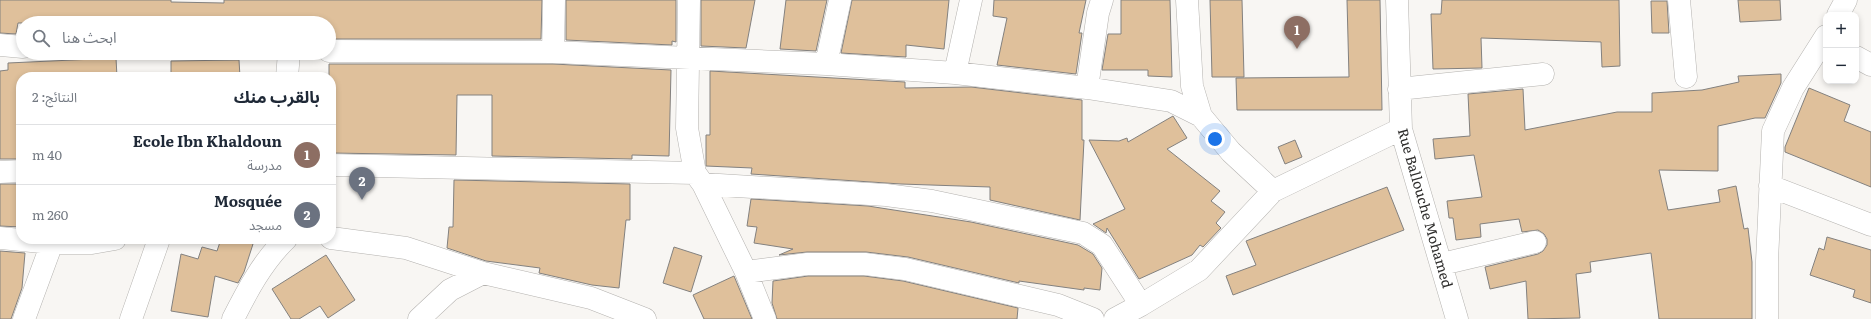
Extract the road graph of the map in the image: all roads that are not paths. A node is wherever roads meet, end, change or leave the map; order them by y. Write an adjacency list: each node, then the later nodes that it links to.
1 (554, 0): 15 (street)
2 (689, 0): 16 (street)
3 (840, 0): 19 (street)
4 (971, 0): 22 (street)
5 (1102, 0): 25 (street)
6 (1187, 0): 27 (street)
7 (1397, 0): 26 (street, Rue Ballouche Mohamed)
8 (1679, 0): 24 (street)
9 (1846, 0): 10 (street)
10 (1840, 12)
11 (1823, 41): 33 (street)
12 (0, 45): 13 (street)
13 (16, 46)
14 (336, 51): 15 (street)
15 (553, 52): 16 (street)
16 (687, 58): 19 (street); 32 (street)
17 (1859, 58): 20 (street)
18 (288, 60): 21 (street)
19 (826, 64): 22 (street)
20 (1871, 65)
21 (287, 72)
22 (955, 73): 25 (street)
23 (1543, 74): 26 (street)
24 (1686, 77)
25 (1087, 88): 27 (street)
26 (1398, 89): 28 (street, Rue Ballouche Mohamed)
27 (1201, 116): 34 (street)
28 (1401, 129): 34 (street); 43 (street, Rue Ballouche Mohamed)
29 (336, 165): 32 (street)
30 (16, 171): 31 (street)
31 (0, 172)
32 (699, 179): 44 (street); 46 (street)
33 (1770, 186): 35 (street); 56 (street)
34 (1273, 191): 46 (street)
35 (1871, 225)
36 (0, 238): 38 (street)
37 (336, 239): 45 (street)
38 (16, 240)
39 (1535, 242): 43 (street)
40 (52, 244): 47 (street)
41 (157, 244): 48 (street)
42 (280, 244): 49 (street)
43 (1442, 264): 55 (street, Rue Ballouche Mohamed)
44 (746, 272): 52 (street); 53 (street)
45 (483, 273): 50 (street); 51 (street)
46 (1141, 305): 54 (street)
47 (24, 319)
48 (131, 319)
49 (234, 319)
50 (418, 319)
51 (645, 319)
52 (765, 319)
53 (1093, 319)
54 (1115, 319)
55 (1457, 319)
56 (1767, 319)

